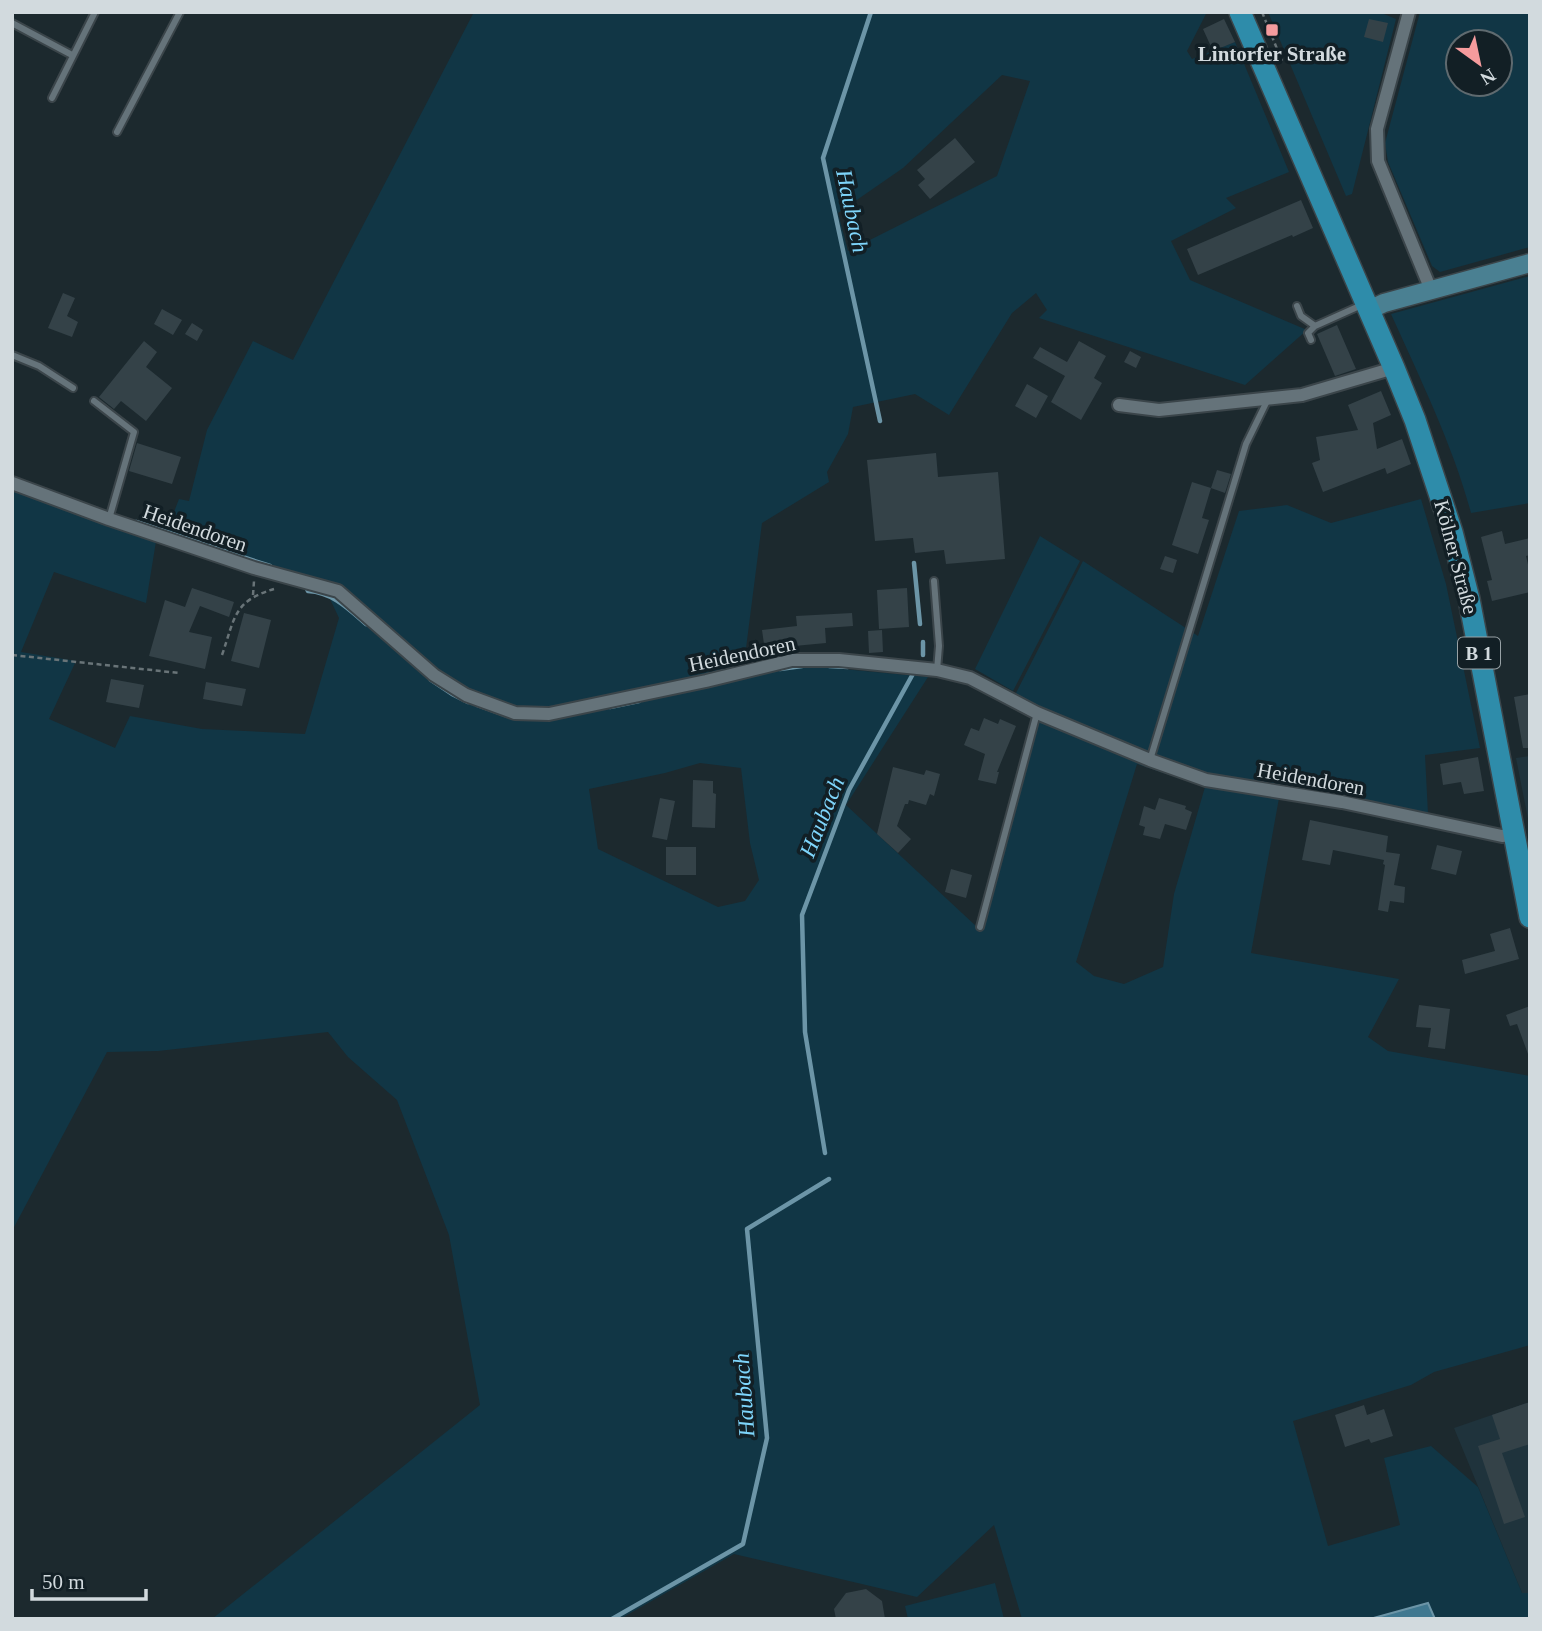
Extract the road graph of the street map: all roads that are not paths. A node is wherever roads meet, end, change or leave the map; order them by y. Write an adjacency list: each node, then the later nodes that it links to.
1 (95, 12): 6 (lane)
2 (180, 12): 8 (lane)
3 (1240, 12): 12 (main road, Kölner Straße / B 1)
4 (1409, 12): 10 (street)
5 (12, 23): 6 (lane)
6 (72, 55): 7 (lane)
7 (52, 97)
8 (117, 132)
9 (1530, 263): 10 (street)
10 (1431, 290): 12 (street)
11 (1297, 306): 13 (lane)
12 (1368, 306): 13 (lane); 16 (main road, Kölner Straße / B 1)
13 (1315, 326): 14 (lane)
14 (1311, 340)
15 (12, 355): 17 (lane)
16 (1394, 368): 18 (street); 27 (main road, Kölner Straße / B 1)
17 (73, 388)
18 (1268, 397): 20 (street); 26 (lane)
19 (94, 401): 22 (lane)
20 (1119, 405)
21 (12, 484): 22 (street, Heidendoren)
22 (108, 519): 24 (street, Heidendoren)
23 (934, 581): 24 (lane)
24 (937, 670): 25 (street, Heidendoren)
25 (1037, 712): 26 (street, Heidendoren); 29 (lane)
26 (1150, 760): 27 (street, Heidendoren)
27 (1513, 835): 28 (main road, Kölner Straße / B 1)
28 (1530, 917)
29 (980, 927)

